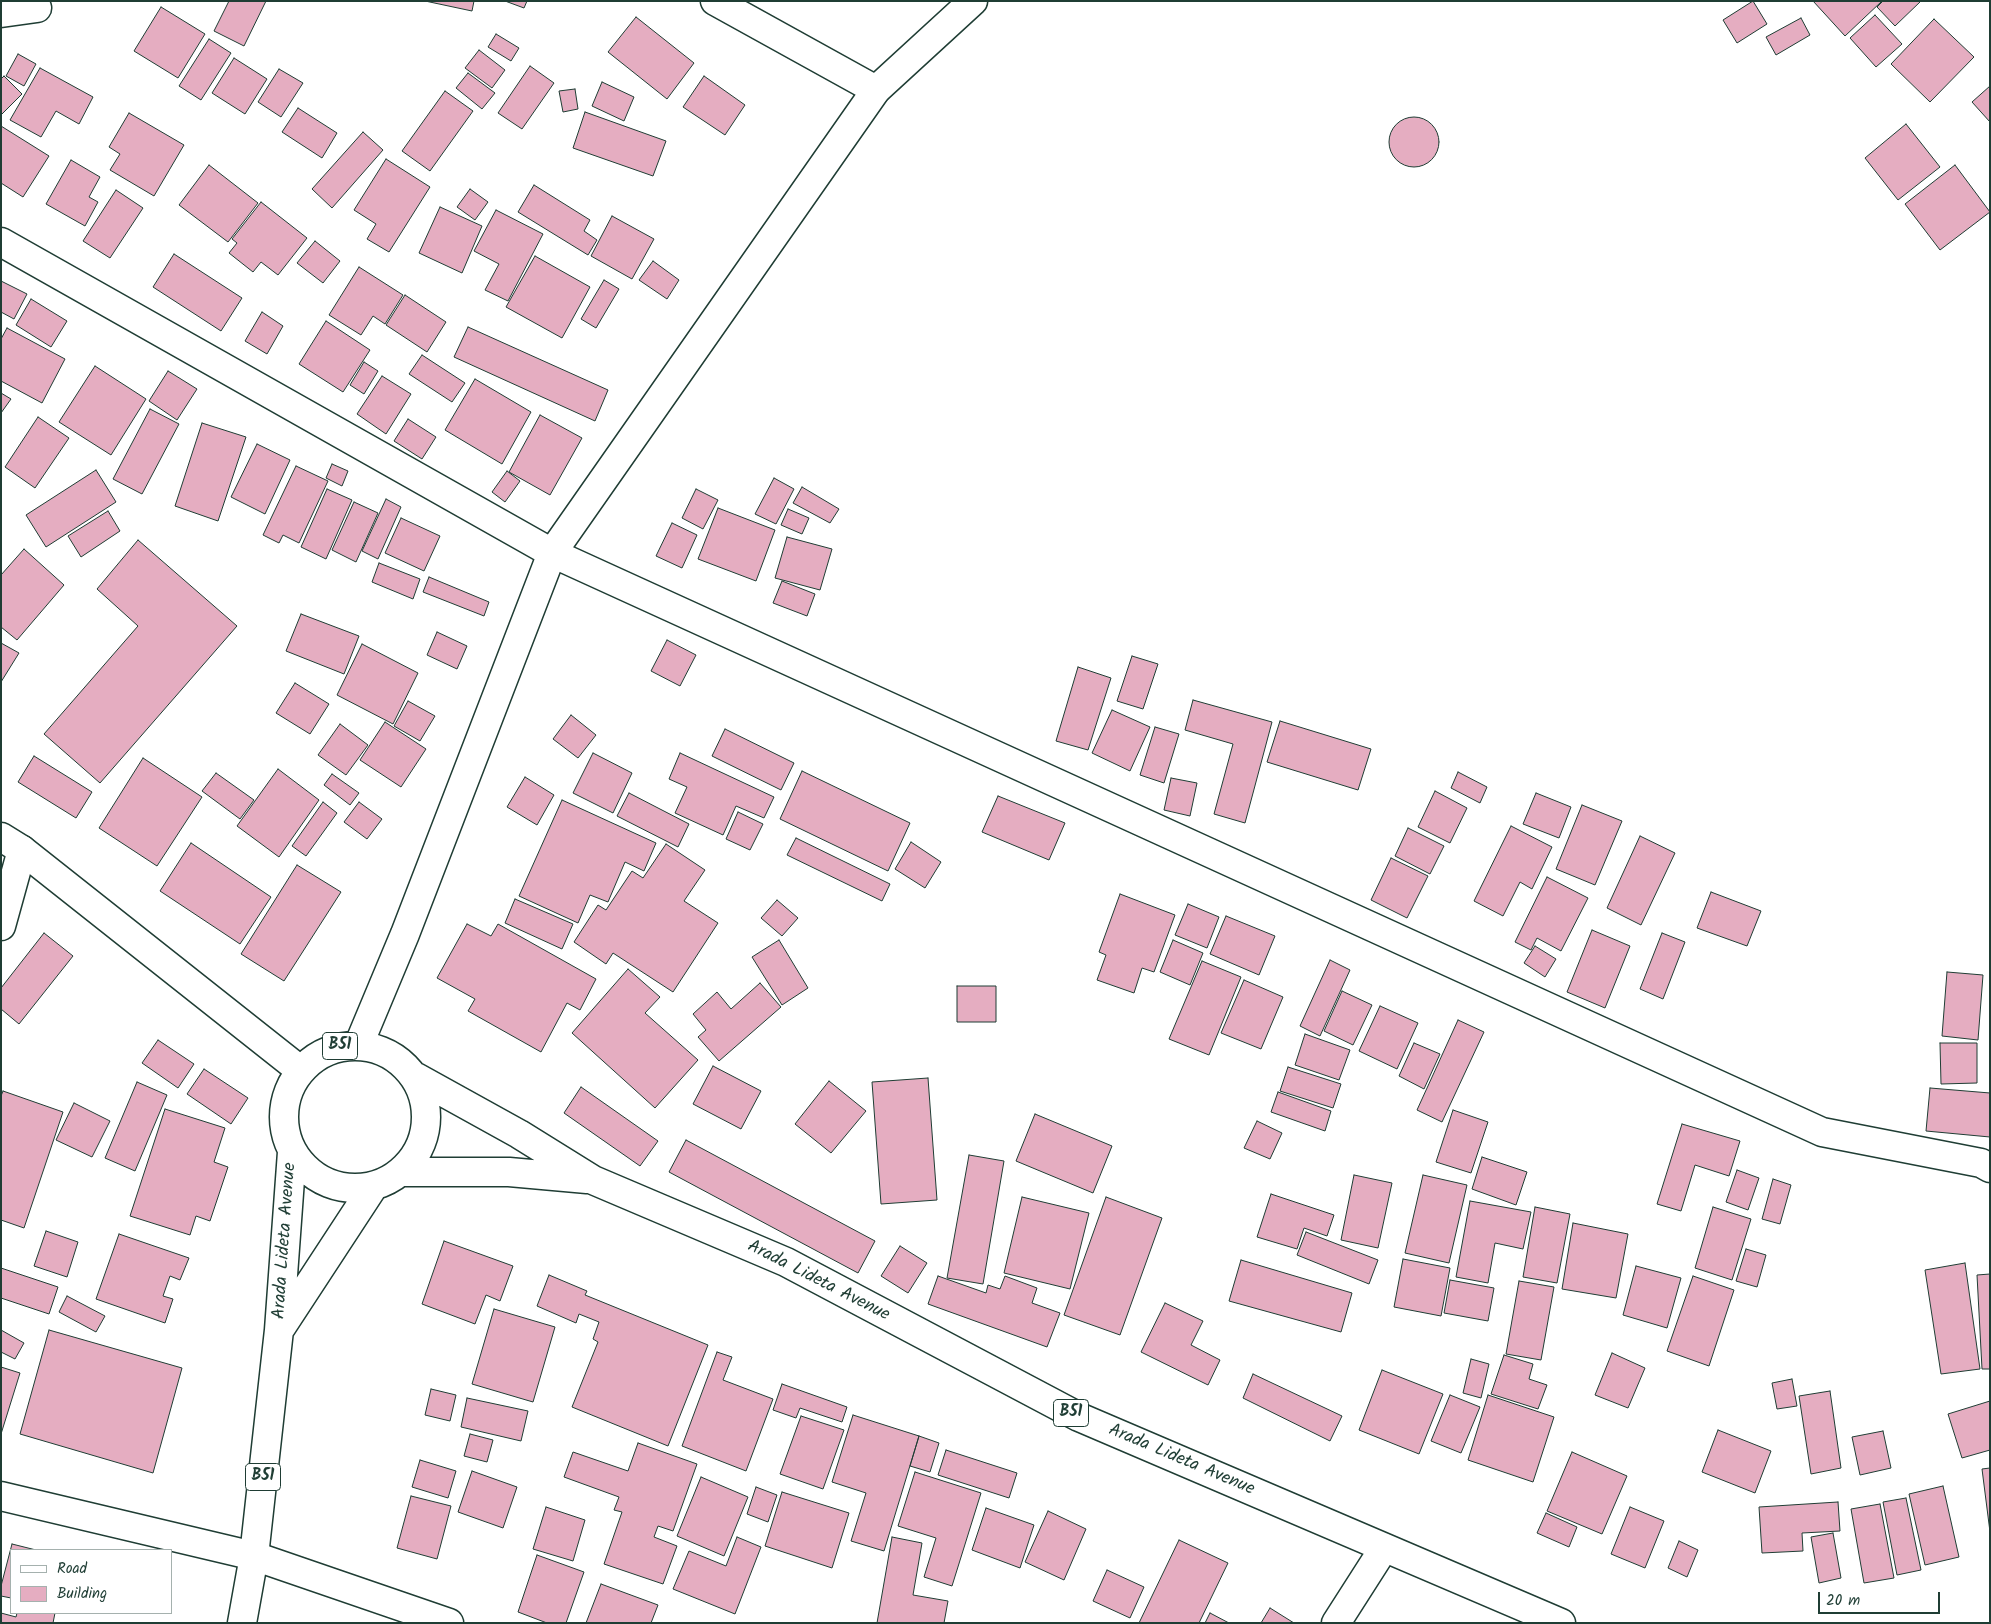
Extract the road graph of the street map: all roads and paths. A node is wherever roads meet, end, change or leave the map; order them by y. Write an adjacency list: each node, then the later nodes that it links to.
1 (715, 1): 5 (main road)
2 (973, 1): 5 (main road)
3 (37, 8): 4 (main road)
4 (1, 12)
5 (876, 90): 7 (main road)
6 (1, 242): 7 (main road)
7 (552, 552): 10 (main road); 14 (main road)
8 (11, 843): 9 (main road); 11 (main road)
9 (1, 926)
10 (359, 1044): 11 (main road, Arada Lideta Avenue / B51); 12 (main road, Arada Lideta Avenue / B51)
11 (300, 1070): 13 (main road, Arada Lideta Avenue / B51)
12 (416, 1077): 15 (main road, Arada Lideta Avenue / B51); 16 (main road, Arada Lideta Avenue / B51)
13 (292, 1152): 17 (main road, Arada Lideta Avenue / B51); 18 (main road, Arada Lideta Avenue / B51)
14 (1990, 1168)
15 (404, 1172): 16 (main road, Arada Lideta Avenue / B51); 17 (main road, Arada Lideta Avenue / B51)
16 (593, 1180): 20 (main road, Arada Lideta Avenue / B51)
17 (373, 1187): 18 (main road, Arada Lideta Avenue / B51)
18 (280, 1330): 21 (main road, Arada Lideta Avenue / B51)
19 (1, 1496): 21 (main road)
20 (1384, 1548): 24 (main road); 25 (main road, Arada Lideta Avenue / B51)
21 (254, 1556): 22 (main road, Arada Lideta Avenue / B51); 23 (main road)
22 (242, 1623)
23 (449, 1623)
24 (1336, 1623)
25 (1561, 1623)

